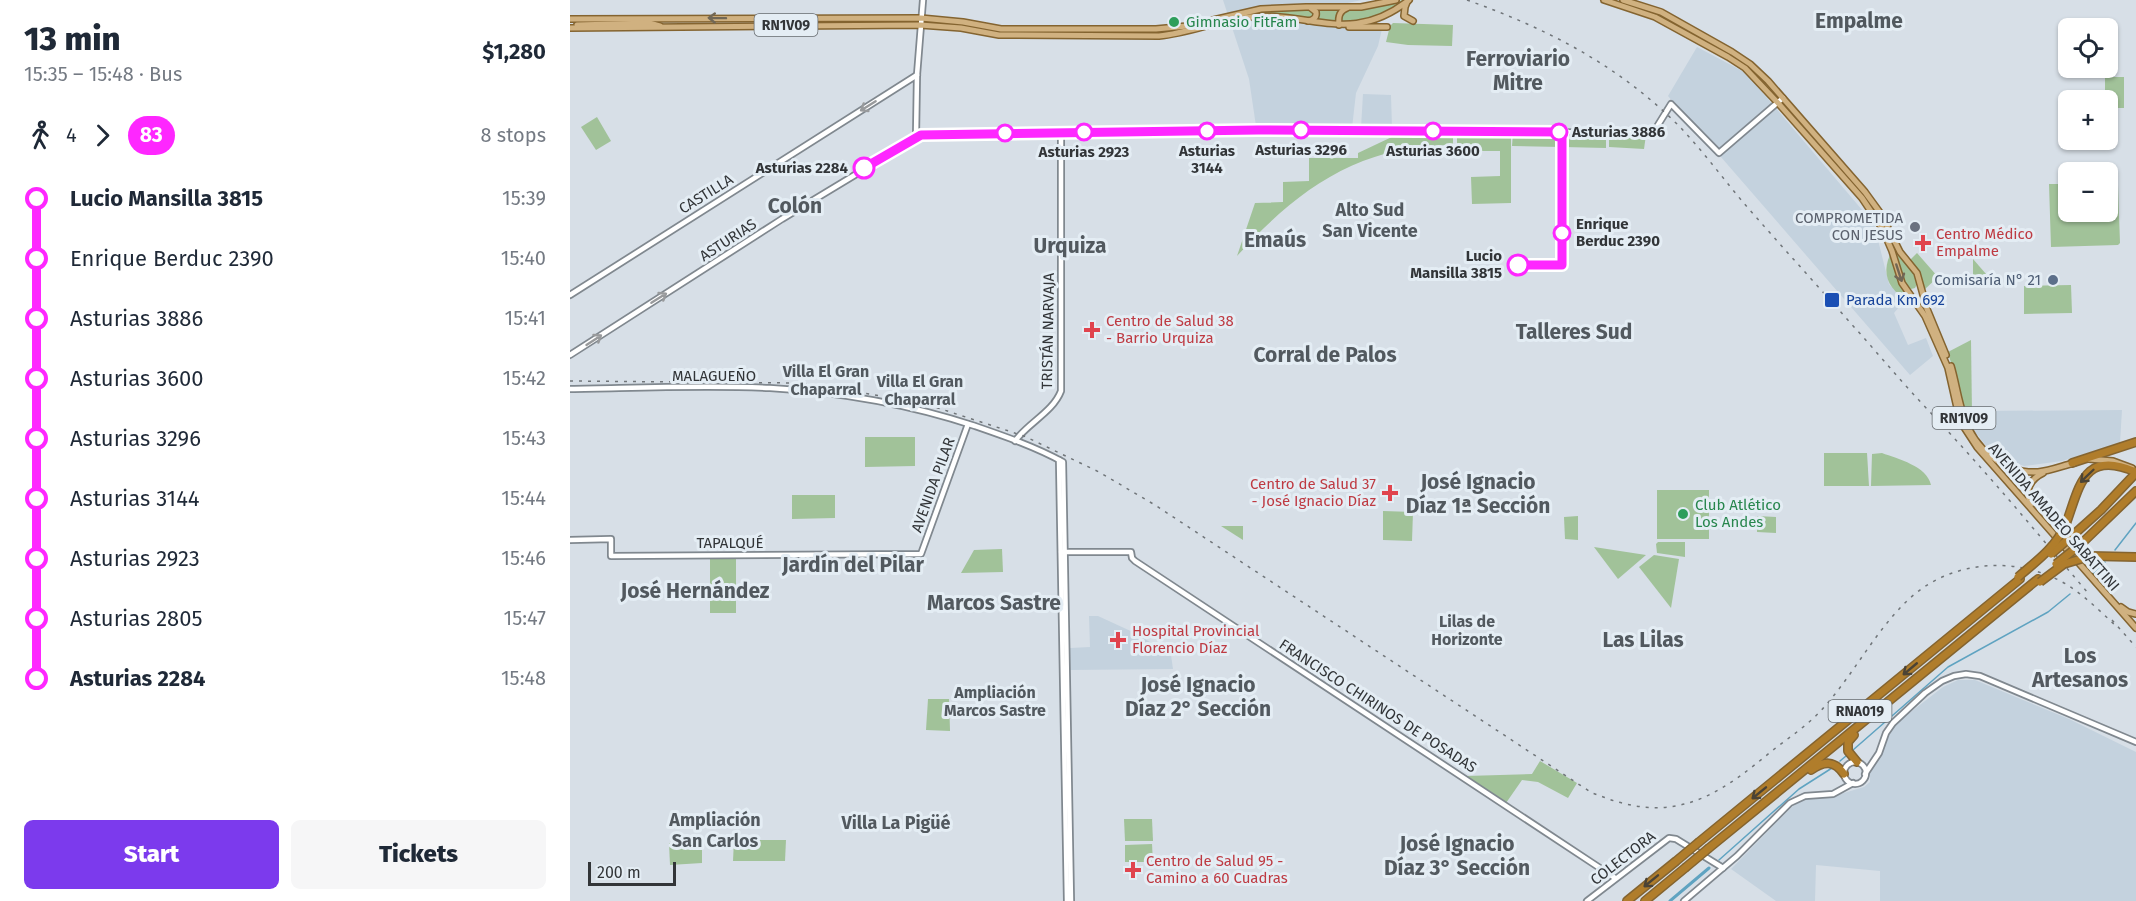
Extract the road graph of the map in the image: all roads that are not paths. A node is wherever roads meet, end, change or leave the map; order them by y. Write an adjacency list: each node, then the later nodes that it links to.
1 (923, 0): 12 (main road)
2 (1396, 0): 7 (main road, RN1V09)
3 (1604, 0): 16 (main road, AVENIDA AMADEO SABATTINI / RN1V09)
4 (1623, 0): 16 (main road, AVENIDA AMADEO SABATTINI / RN1V09)
5 (1408, 1): 10 (main road); 13 (main road, RN1V09)
6 (1306, 7): 7 (main road, RN1V09); 8 (main road, RN1V09); 9 (main road)
7 (1349, 8): 13 (main road)
8 (1226, 20): 9 (main road, RN1V09); 12 (main road, RN1V09)
9 (1304, 21): 13 (main road, RN1V09)
10 (1413, 21)
11 (571, 22): 12 (main road, RN1V09, one-way to 11); 12 (main road, RN1V09)
12 (921, 22): 15 (main road)
13 (1342, 25): 14 (main road)
14 (1387, 27)
15 (917, 75): 18 (main road); 21 (main road, CASTILLA, one-way to 21)
16 (1781, 100): 17 (main road); 19 (main road, AVENIDA AMADEO SABATTINI / RN1V09); 20 (main road, AVENIDA AMADEO SABATTINI / RN1V09, one-way to 20)
17 (1061, 132): 18 (main road); 25 (main road, TRISTÁN NARVAJA)
18 (916, 136): 22 (main road, ASTURIAS, one-way to 18)
19 (1920, 283): 20 (main road); 28 (main road, AVENIDA AMADEO SABATTINI / RN1V09)
20 (1906, 290): 34 (main road, AVENIDA AMADEO SABATTINI / RN1V09)
21 (570, 295)
22 (570, 355)
23 (570, 388): 24 (main road, MALAGUEÑO)
24 (968, 424): 25 (main road, MALAGUEÑO); 33 (main road, AVENIDA PILAR)
25 (1017, 442): 32 (main road, MALAGUEÑO)
26 (2136, 442): 27 (highway)
27 (2073, 463): 28 (main road, AVENIDA AMADEO SABATTINI / RN1V09); 29 (main road, AVENIDA AMADEO SABATTINI / RN1V09)
28 (2056, 469): 34 (main road)
29 (2135, 473): 37 (highway, RNA019, bridge); 37 (highway, one-way to 37, bridge)
30 (2136, 491): 38 (highway, RNA019, bridge)
31 (570, 540): 33 (main road, TAPALQUÉ)
32 (1063, 552): 51 (main road, FRANCISCO CHIRINOS DE POSADAS); 52 (main road)
33 (921, 554)
34 (2073, 556): 36 (main road, AVENIDA AMADEO SABATTINI / RN1V09)
35 (2136, 557): 38 (highway, bridge)
36 (2079, 562): 39 (main road); 40 (main road, AVENIDA AMADEO SABATTINI / RN1V09)
37 (2019, 578): 54 (highway, RNA019, one-way to 54, bridge)
38 (2039, 581): 41 (highway, RNA019)
39 (2136, 614)
40 (2136, 627)
41 (1941, 658): 44 (highway); 49 (highway, RNA019)
42 (2136, 742): 43 (main road)
43 (1875, 758): 44 (main road); 45 (main road)
44 (1858, 763): 45 (main road); 46 (main road)
45 (1865, 774): 47 (main road)
46 (1844, 775): 47 (main road); 48 (main road); 49 (highway)
47 (1853, 783): 48 (main road)
48 (1838, 791): 50 (main road)
49 (1769, 799): 55 (highway, RNA019, bridge)
50 (1723, 868): 51 (main road, COLECTORA); 56 (main road)
51 (1616, 878): 53 (main road, COLECTORA)
52 (1069, 901)
53 (1587, 901)
54 (1627, 901)
55 (1645, 901)
56 (1684, 901)

